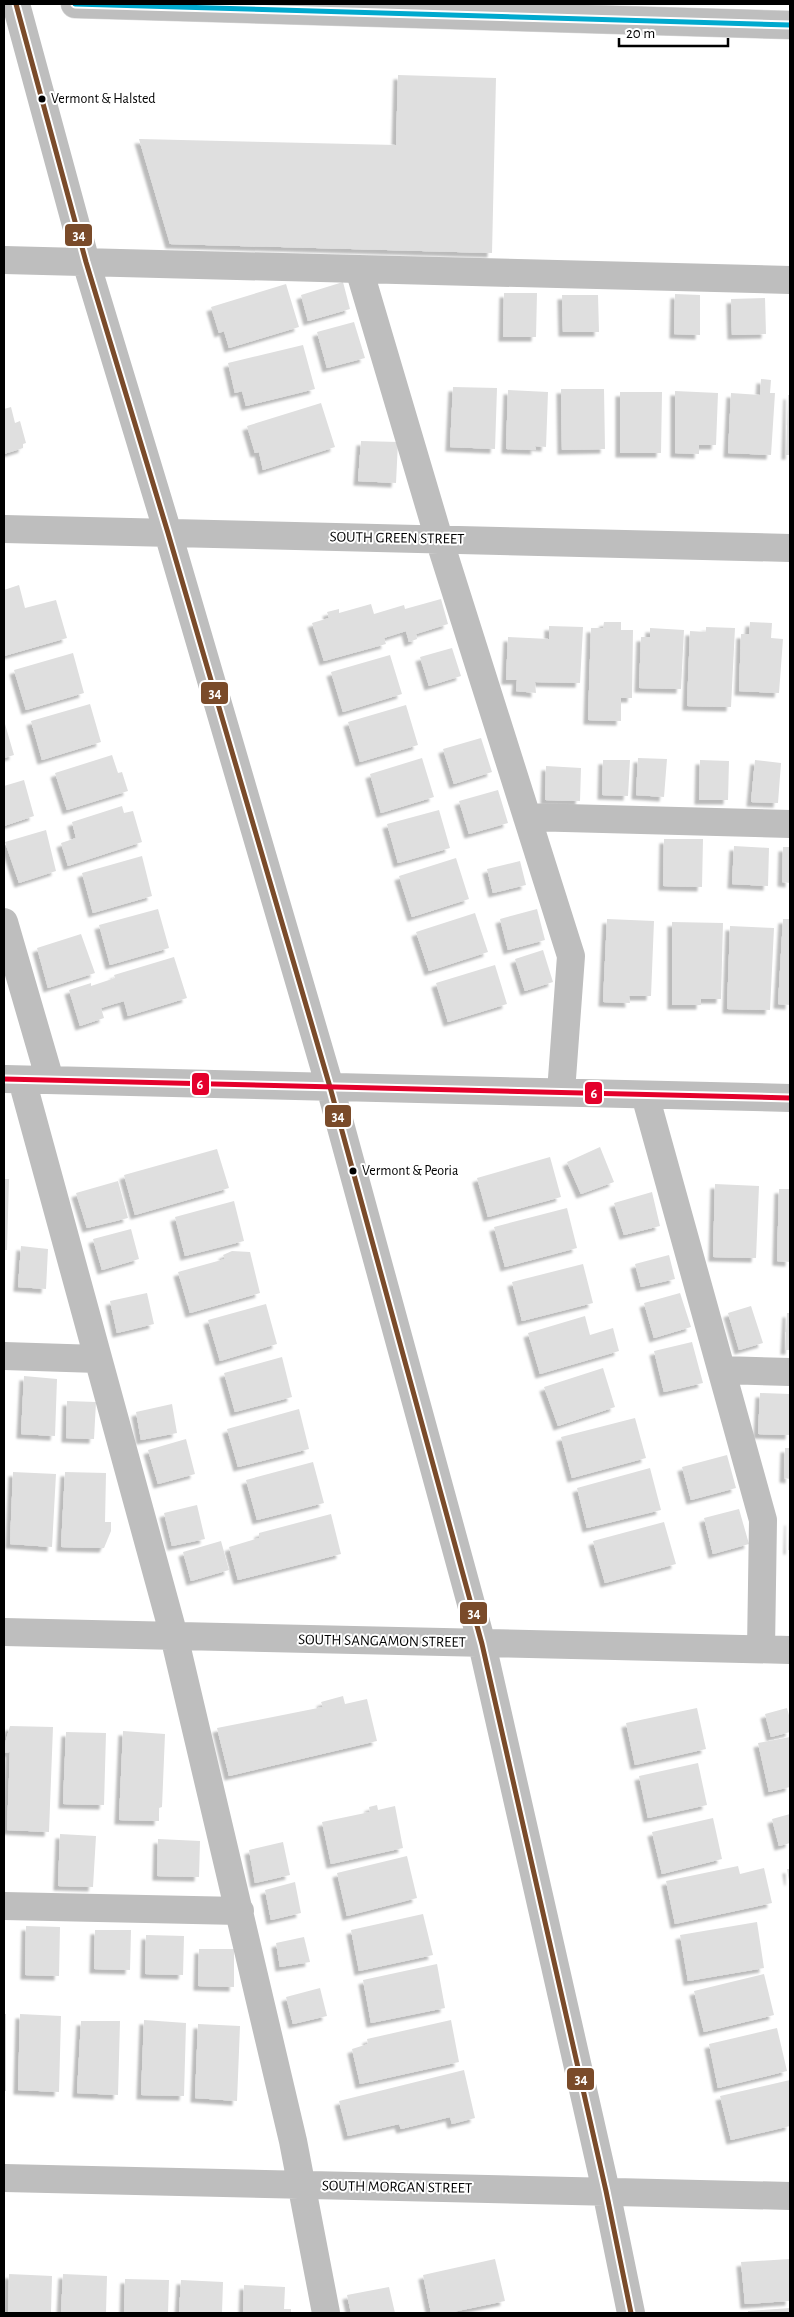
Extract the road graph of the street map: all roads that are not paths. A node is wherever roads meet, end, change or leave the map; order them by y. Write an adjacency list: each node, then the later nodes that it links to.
1 (16, 4): 5 (street)
2 (75, 4): 3 (street)
3 (790, 25)
4 (4, 260): 5 (street)
5 (86, 262): 6 (street); 9 (street)
6 (359, 269): 7 (street); 10 (street)
7 (790, 280)
8 (4, 529): 9 (street, SOUTH GREEN STREET)
9 (168, 532): 10 (street, SOUTH GREEN STREET); 17 (street)
10 (439, 539): 11 (street, SOUTH GREEN STREET); 12 (street)
11 (790, 548)
12 (528, 817): 13 (street); 18 (street)
13 (790, 824)
14 (4, 922): 16 (street)
15 (13, 1079): 16 (street); 22 (street)
16 (50, 1080): 17 (street)
17 (330, 1087): 18 (street); 27 (street)
18 (561, 1092): 19 (street)
19 (645, 1094): 20 (street); 23 (street)
20 (790, 1098)
21 (4, 1356): 22 (street)
22 (98, 1359): 26 (street)
23 (722, 1370): 24 (street); 28 (street)
24 (790, 1372)
25 (4, 1632): 26 (street, SOUTH SANGAMON STREET)
26 (174, 1636): 27 (street, SOUTH SANGAMON STREET); 31 (street)
27 (482, 1644): 28 (street, SOUTH SANGAMON STREET); 34 (street)
28 (761, 1649): 29 (street, SOUTH SANGAMON STREET)
29 (790, 1650)
30 (4, 1906): 31 (street)
31 (240, 1911): 33 (street)
32 (4, 2178): 33 (street, SOUTH MORGAN STREET)
33 (303, 2185): 34 (street, SOUTH MORGAN STREET); 36 (street)
34 (606, 2191): 35 (street, SOUTH MORGAN STREET); 37 (street)
35 (790, 2196)
36 (326, 2313)
37 (631, 2313)

